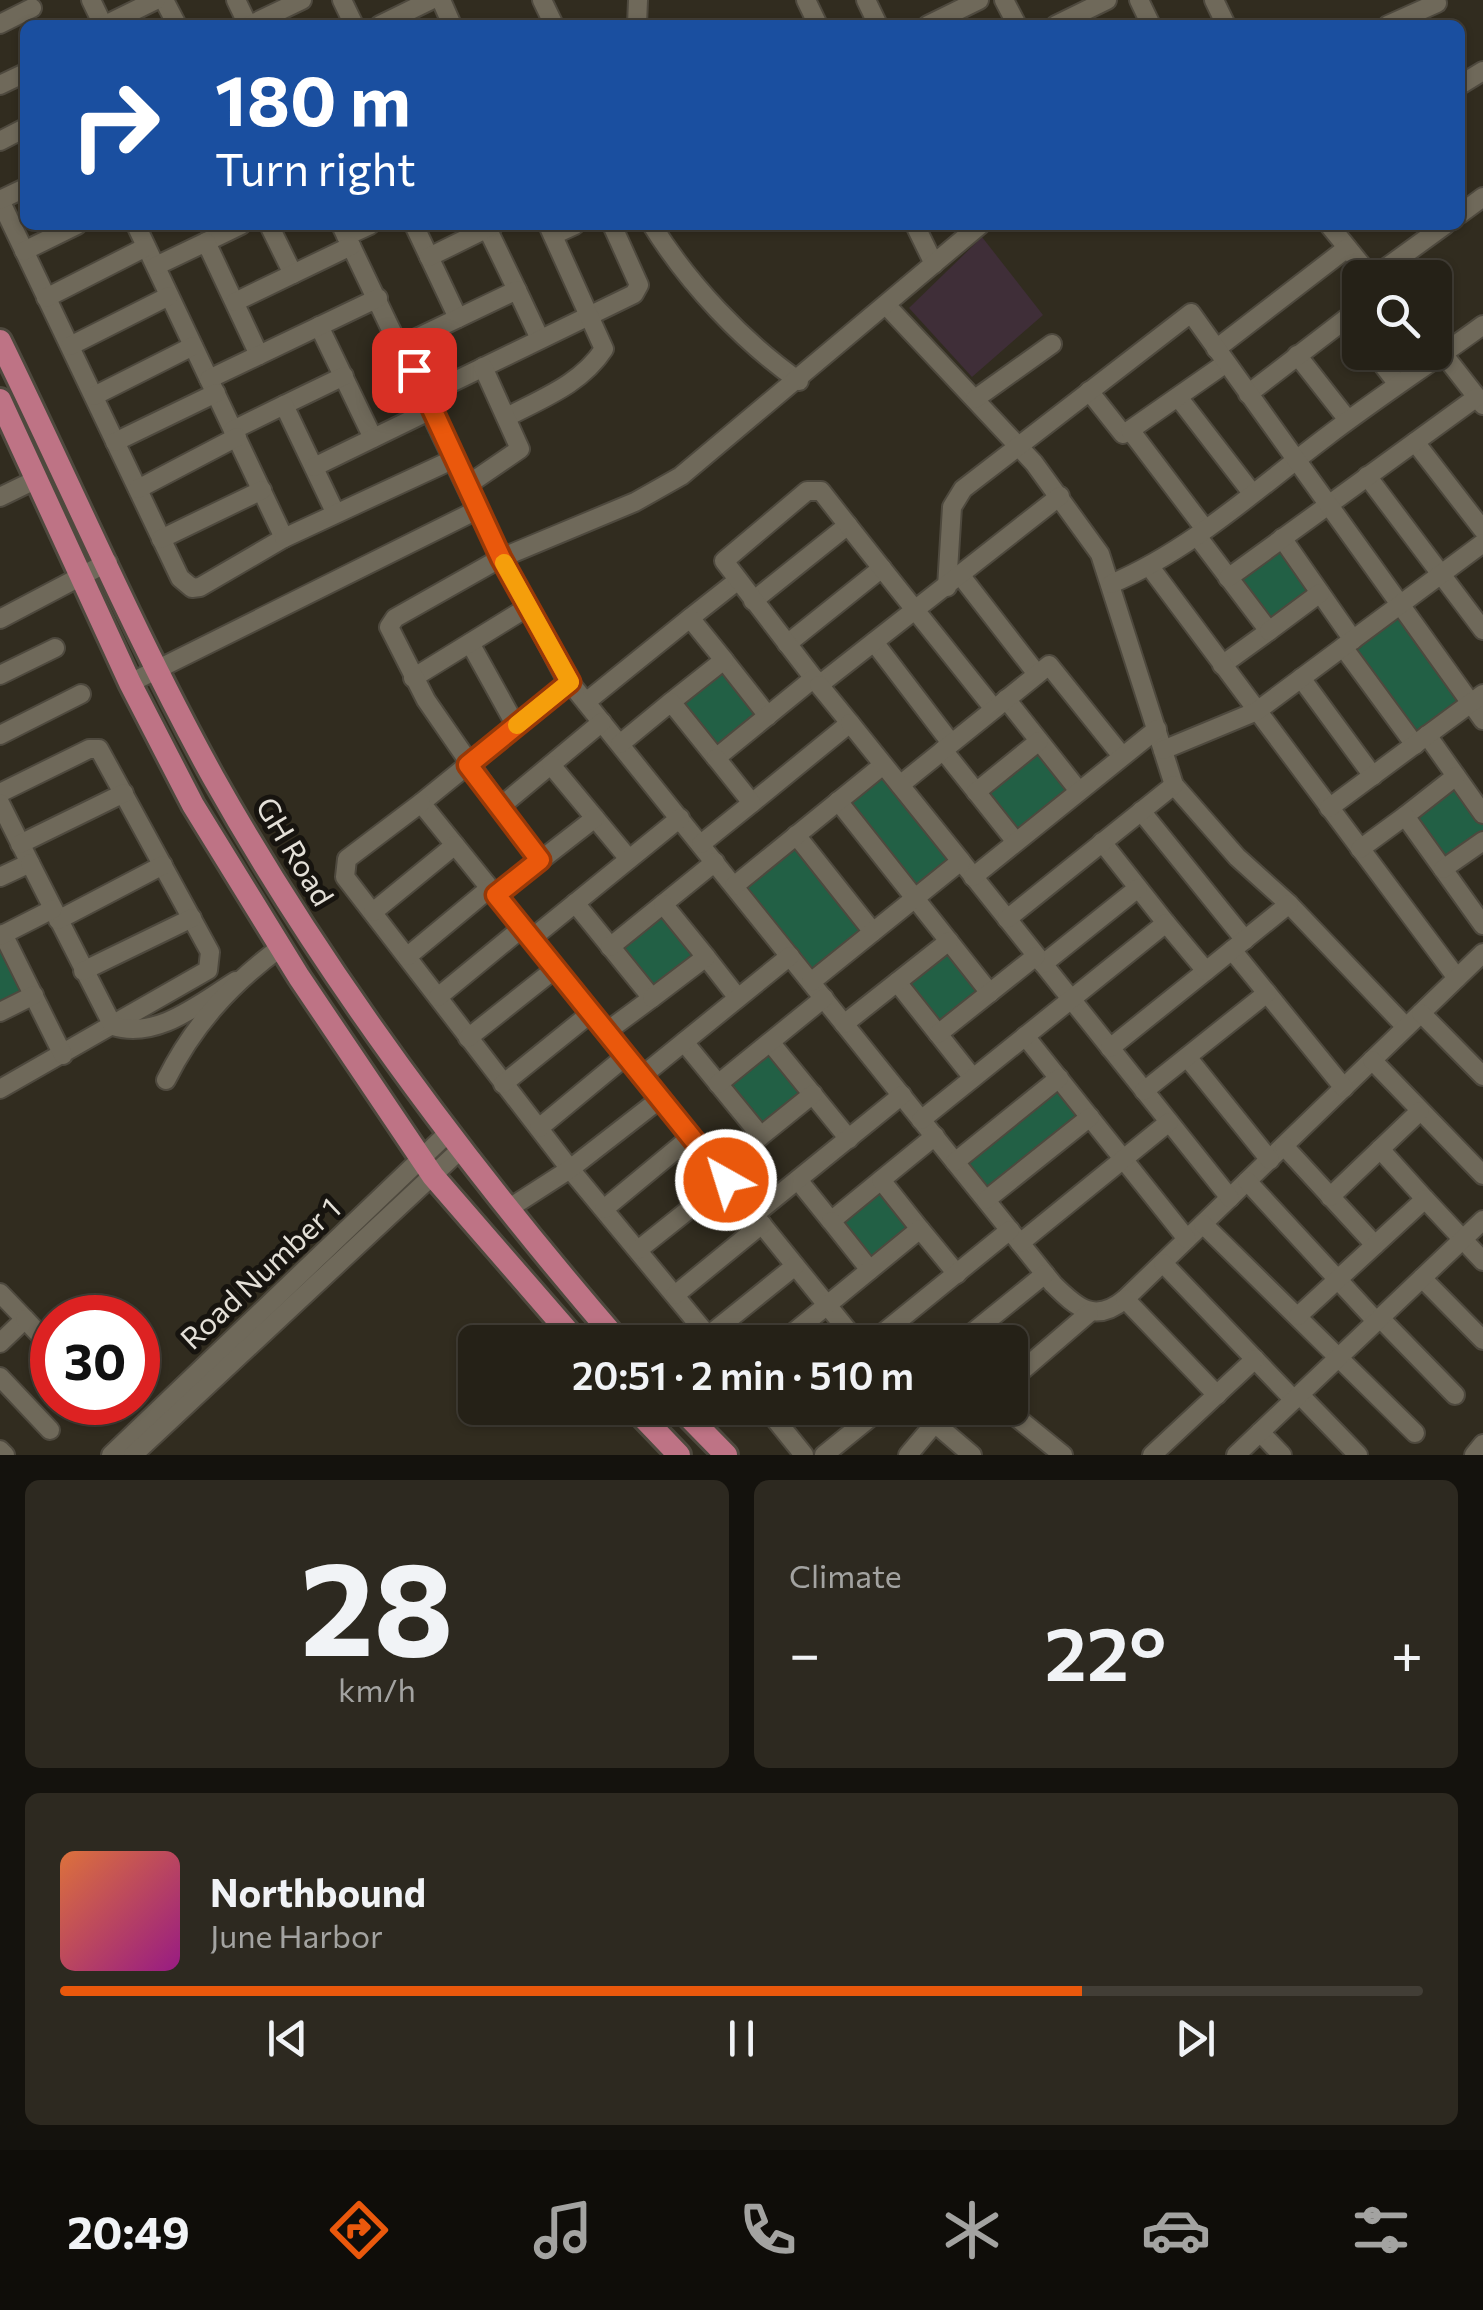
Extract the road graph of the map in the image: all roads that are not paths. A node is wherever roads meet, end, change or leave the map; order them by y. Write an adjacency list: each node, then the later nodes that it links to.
1 (156, 0): 9 (street); 10 (street)
2 (302, 0): 11 (street)
3 (431, 0): 12 (street)
4 (979, 0): 8 (street)
5 (1107, 0): 13 (street)
6 (1437, 3): 14 (street)
7 (34, 11): 15 (street)
8 (937, 14)
9 (114, 20)
10 (172, 20)
11 (260, 20)
12 (390, 20)
13 (1066, 20)
14 (1399, 20)
15 (0, 24)
16 (0, 200): 35 (street)
17 (67, 230): 35 (street)
18 (138, 230): 33 (street)
19 (231, 230): 32 (street)
20 (272, 230): 39 (street)
21 (416, 230): 36 (street)
22 (485, 230): 36 (street)
23 (492, 230): 40 (street)
24 (550, 230): 46 (street)
25 (614, 230): 46 (street)
26 (655, 230): 66 (street)
27 (921, 230): 37 (street)
28 (974, 230): 37 (street)
29 (1332, 230): 34 (street)
30 (1438, 230): 34 (street)
31 (346, 236): 39 (street); 43 (street)
32 (206, 242): 38 (street); 44 (street)
33 (146, 248): 38 (street); 42 (street)
34 (1347, 248): 60 (street)
35 (24, 251): 42 (street)
36 (429, 257): 47 (street)
37 (934, 264): 45 (street)
38 (156, 266): 41 (street)
39 (293, 274): 44 (street)
40 (516, 290): 47 (street); 51 (street)
41 (170, 296): 56 (street); 57 (street)
42 (46, 298): 56 (street)
43 (378, 298): 50 (street); 55 (street)
44 (234, 302): 58 (street)
45 (888, 306): 66 (street); 73 (street)
46 (590, 315): 51 (street); 78 (street)
47 (458, 318): 55 (street)
48 (1342, 322): 59 (street)
49 (1483, 325): 53 (street)
50 (320, 326): 58 (street); 65 (street)
51 (540, 339): 62 (street)
52 (0, 341): 108 (main road, GH Road)
53 (1452, 341)
54 (1052, 344): 73 (street)
55 (402, 345): 76 (street)
56 (70, 346): 71 (street)
57 (193, 346): 68 (street); 71 (street)
58 (260, 355): 68 (street)
59 (1297, 355): 70 (street); 79 (street)
60 (1221, 356): 69 (street); 70 (street); 72 (street)
61 (1452, 365): 75 (street)
62 (483, 367): 76 (street); 78 (street)
63 (1386, 370): 67 (street)
64 (1412, 370): 67 (street)
65 (344, 376): 77 (street); 82 (street)
66 (798, 381): 107 (street)
67 (1396, 383): 79 (street)
68 (212, 386): 81 (street); 83 (street)
69 (1089, 391): 80 (street); 85 (street)
70 (1248, 394): 87 (street)
71 (94, 396): 83 (street)
72 (1178, 397): 80 (street); 94 (street)
73 (974, 399): 85 (street)
74 (0, 400): 90 (main road, GH Road)
75 (1480, 401): 84 (street)
76 (429, 402): 82 (street); 86 (street)
77 (284, 405): 81 (street); 88 (street)
78 (507, 417): 91 (street)
79 (1348, 420): 87 (street)
80 (1130, 430): 102 (street)
81 (235, 433): 92 (street); 93 (street)
82 (373, 438): 88 (street)
83 (115, 442): 92 (street)
84 (1415, 442): 89 (street); 101 (street)
85 (1018, 446): 95 (street); 115 (street)
86 (454, 459): 91 (street); 99 (street)
87 (1294, 461): 94 (street); 97 (street)
88 (314, 466): 99 (street)
89 (1367, 476): 97 (street); 111 (street)
90 (37, 479): 96 (street); 112 (main road, GH Road)
91 (466, 486): 98 (street)
92 (138, 489): 105 (street)
93 (262, 490): 103 (street); 105 (street)
94 (1252, 493): 102 (street)
95 (1060, 496): 115 (street); 116 (street)
96 (0, 497)
97 (1327, 505): 104 (street); 119 (street)
98 (478, 510): 107 (street); 133 (street)
99 (336, 512): 103 (street)
100 (848, 525): 110 (street); 114 (street); 118 (street)
101 (1483, 530)
102 (1201, 532): 109 (street); 113 (street)
103 (284, 538): 105 (street)
104 (1282, 538): 113 (street); 117 (street)
105 (162, 539)
106 (1483, 543): 111 (street)
107 (501, 558): 120 (street); 136 (street)
108 (108, 562): 112 (street); 133 (main road, GH Road)
109 (1150, 567): 116 (street); 132 (street)
110 (882, 568): 121 (street); 129 (street)
111 (1442, 574): 119 (street); 124 (street)
112 (81, 576): 123 (street); 140 (main road, GH Road)
113 (1228, 578): 125 (street)
114 (736, 581): 118 (street); 122 (street)
115 (954, 581): 121 (street); 134 (street)
116 (1111, 584): 152 (street)
117 (1320, 592): 125 (street); 128 (street)
118 (753, 601): 129 (street)
119 (1400, 604): 128 (street); 142 (street)
120 (528, 608): 127 (street); 138 (street)
121 (917, 612): 126 (street); 145 (street)
122 (690, 618): 131 (street); 143 (street)
123 (0, 620)
124 (1480, 620)
125 (1268, 630): 132 (street)
126 (874, 642): 139 (street); 157 (street)
127 (470, 643): 136 (street); 151 (street)
128 (1348, 643): 137 (street); 154 (street)
129 (787, 644): 139 (street)
130 (56, 648): 135 (street)
131 (724, 660): 144 (street); 147 (street)
132 (1222, 665): 146 (street)
133 (157, 668): 140 (street); 278 (main road, GH Road)
134 (1037, 674): 145 (street); 159 (street)
135 (0, 675)
136 (413, 678): 161 (street)
137 (1301, 678): 146 (street); 164 (street)
138 (570, 682): 143 (street); 151 (street)
139 (816, 682): 147 (street); 150 (street)
140 (130, 683): 218 (main road, GH Road)
141 (82, 694): 153 (street)
142 (1477, 698): 148 (street); 154 (street)
143 (586, 702): 149 (street)
144 (671, 702): 156 (street); 160 (street)
145 (1000, 704): 155 (street); 157 (street)
146 (1257, 710): 158 (street); 177 (street)
147 (768, 716): 160 (street)
148 (1483, 720)
149 (602, 722): 156 (street); 162 (street)
150 (850, 724): 163 (street); 175 (street)
151 (516, 726): 161 (street)
152 (1157, 729): 158 (street); 159 (street)
153 (0, 735)
154 (1421, 740): 164 (street); 165 (street)
155 (1039, 741): 168 (street); 169 (street)
156 (620, 744): 182 (street)
157 (947, 747): 167 (street); 169 (street)
158 (1163, 750): 166 (street)
159 (1122, 756): 168 (street)
160 (716, 758): 175 (street)
161 (468, 765): 174 (street); 176 (street)
162 (551, 765): 176 (street); 181 (street)
163 (884, 765): 167 (street); 172 (street)
164 (1372, 776): 177 (street)
165 (1456, 776): 179 (street); 180 (street)
166 (1174, 784): 178 (street); 205 (street)
167 (900, 785): 196 (street)
168 (1080, 791): 185 (street)
169 (976, 792): 185 (street)
170 (0, 793): 171 (street)
171 (124, 793): 187 (street); 195 (street)
172 (838, 801): 183 (street); 202 (street)
173 (0, 803): 187 (street)
174 (421, 803): 189 (street); 206 (street)
175 (752, 803): 188 (street)
176 (500, 806): 191 (street)
177 (1330, 808): 190 (street)
178 (1142, 811): 186 (street); 216 (street)
179 (1483, 814)
180 (1405, 816): 190 (street); 197 (street)
181 (594, 818): 191 (street); 192 (street)
182 (680, 818): 188 (street); 192 (street)
183 (796, 835): 199 (street); 212 (street)
184 (1483, 841): 197 (street)
185 (1016, 842): 196 (street)
186 (1102, 842): 200 (street); 209 (street)
187 (20, 844): 193 (street)
188 (700, 844): 194 (street)
189 (455, 845): 201 (street); 206 (street)
190 (1360, 849): 227 (street)
191 (540, 860): 201 (street)
192 (629, 860): 203 (street)
193 (30, 862): 198 (street); 207 (street)
194 (715, 862): 199 (street); 204 (street)
195 (163, 865): 207 (street); 208 (street)
196 (967, 869): 202 (street); 209 (street)
197 (1443, 869): 211 (street)
198 (0, 878)
199 (734, 886): 221 (street)
200 (1138, 888): 210 (street); 223 (street)
201 (493, 892): 213 (street); 220 (street)
202 (915, 898): 212 (street); 215 (street)
203 (575, 904): 213 (street); 217 (street)
204 (664, 904): 217 (street); 222 (street)
205 (1289, 904): 216 (street); 244 (street)
206 (373, 912): 220 (street)
207 (55, 914): 214 (street); 225 (street)
208 (192, 918): 225 (street); 243 (street)
209 (1007, 919): 223 (street)
210 (1166, 922): 226 (street); 238 (street)
211 (1483, 925)
212 (874, 932): 229 (street)
213 (527, 934): 224 (street); 234 (street)
214 (2, 935): 233 (street)
215 (949, 941): 230 (street); 231 (street)
216 (1239, 945): 226 (street); 232 (street)
217 (610, 946): 235 (street)
218 (281, 948): 228 (street); 284 (main road, GH Road)
219 (1483, 953): 227 (street)
220 (408, 956): 234 (street)
221 (790, 956): 229 (street); 236 (street)
222 (706, 957): 235 (street); 236 (street)
223 (1040, 960): 231 (street); 238 (street)
224 (556, 969): 240 (street); 248 (street)
225 (83, 971): 243 (street)
226 (1206, 972): 251 (street)
227 (1457, 978): 241 (street)
228 (236, 980): 243 (street); 260 (street)
229 (811, 982): 237 (street)
230 (897, 982): 242 (street); 246 (street)
231 (990, 993): 246 (street)
232 (1267, 993): 254 (street); 263 (street)
233 (34, 995): 239 (street); 252 (street)
234 (438, 997): 248 (street)
235 (652, 998): 245 (street)
236 (738, 998): 249 (street)
237 (824, 998): 242 (street); 250 (street)
238 (1071, 999): 247 (street); 251 (street)
239 (0, 1012)
240 (590, 1013): 245 (street); 261 (street)
241 (1421, 1013): 244 (street); 257 (street)
242 (844, 1024): 267 (street)
243 (114, 1026): 252 (street)
244 (1406, 1028): 255 (street)
245 (606, 1032): 253 (street)
246 (938, 1034): 258 (street)
247 (1025, 1036): 258 (street); 259 (street)
248 (468, 1038): 261 (street)
249 (684, 1042): 256 (street); 262 (street)
250 (770, 1042): 262 (street); 266 (street)
251 (1110, 1048): 265 (street)
252 (63, 1055): 264 (street)
253 (626, 1056): 256 (street); 273 (street)
254 (1187, 1056): 265 (street); 282 (street)
255 (1372, 1060): 263 (street); 269 (street)
256 (642, 1076): 268 (street)
257 (1483, 1076)
258 (973, 1078): 271 (street)
259 (1059, 1078): 270 (street); 283 (street)
260 (166, 1080)
261 (503, 1084): 273 (street)
262 (718, 1084): 274 (street)
263 (1344, 1088): 279 (street)
264 (0, 1089)
265 (1144, 1091): 272 (street)
266 (812, 1094): 274 (street); 277 (street)
267 (902, 1095): 271 (street); 277 (street)
268 (660, 1098): 276 (street); 285 (street)
269 (1420, 1111): 280 (street); 287 (street)
270 (1090, 1117): 281 (street); 294 (street)
271 (921, 1120): 275 (street)
272 (1169, 1122): 281 (street); 292 (street)
273 (539, 1128): 285 (street)
274 (761, 1136): 286 (street)
275 (934, 1136): 283 (street); 289 (street)
276 (691, 1137): 286 (street); 296 (street)
277 (849, 1138): 288 (street)
278 (455, 1141): 284 (street, Road Number 1); 295 (main road, GH Road)
279 (1284, 1146): 282 (street); 291 (street)
280 (1380, 1149): 291 (street); 293 (street)
281 (1124, 1159): 302 (street); 303 (street)
282 (1270, 1160): 290 (street)
283 (955, 1162): 294 (street)
284 (428, 1167): 324 (main road, GH Road); 352 (street, Road Number 1); 353 (street, Road Number 1)
285 (570, 1169): 295 (street); 296 (street)
286 (722, 1175): 297 (street); 306 (street)
287 (1483, 1175)
288 (798, 1180): 297 (street); 299 (street)
289 (881, 1180): 299 (street); 301 (street)
290 (1247, 1182): 292 (street); 314 (street)
291 (1330, 1197): 305 (street)
292 (1230, 1198): 300 (street)
293 (1425, 1199): 304 (street); 305 (street)
294 (986, 1200): 302 (street)
295 (508, 1209): 325 (main road, GH Road)
296 (604, 1209): 306 (street)
297 (758, 1220): 309 (street); 316 (street)
298 (1483, 1220): 304 (street)
299 (831, 1221): 310 (street)
300 (1203, 1224): 303 (street); 320 (street)
301 (920, 1229): 310 (street); 311 (street)
302 (1015, 1236): 311 (street); 312 (street)
303 (1188, 1239): 308 (street)
304 (1462, 1240): 307 (street); 313 (street)
305 (1375, 1245): 314 (street)
306 (638, 1250): 316 (street)
307 (1483, 1261)
308 (1163, 1263): 317 (street); 335 (street)
309 (795, 1266): 318 (street); 327 (street)
310 (870, 1270): 318 (street)
311 (957, 1274): 330 (street)
312 (1045, 1274): 319 (street); 331 (street)
313 (1422, 1278): 322 (street); 332 (street)
314 (1336, 1281): 320 (street); 322 (street)
315 (0, 1293): 321 (street)
316 (675, 1295): 326 (street)
317 (1125, 1300): 319 (street); 338 (street)
318 (827, 1305): 328 (street); 329 (street)
319 (1088, 1313): 336 (street)
320 (1298, 1316): 334 (street)
321 (25, 1319): 323 (street); 333 (street)
322 (1378, 1320): 334 (street); 339 (street)
323 (30, 1324)
324 (563, 1325)
325 (605, 1325)
326 (700, 1325)
327 (727, 1325)
328 (803, 1325)
329 (843, 1325)
330 (893, 1325)
331 (982, 1325)
332 (1483, 1340)
333 (0, 1343)
334 (1340, 1356): 340 (street); 350 (street)
335 (1255, 1360): 338 (street); 340 (street)
336 (1028, 1365)
337 (0, 1377): 348 (street)
338 (1216, 1395): 361 (street)
339 (1455, 1395)
340 (1297, 1397): 349 (street); 364 (street)
341 (650, 1425): 354 (main road)
342 (697, 1425): 355 (main road)
343 (786, 1425): 356 (street)
344 (861, 1425): 357 (street)
345 (933, 1425): 358 (street)
346 (937, 1425): 359 (street)
347 (1026, 1425): 360 (street)
348 (50, 1430)
349 (1260, 1432): 362 (street); 363 (street)
350 (1415, 1433)
351 (1483, 1444): 365 (street)
352 (111, 1455)
353 (133, 1455)
354 (679, 1455)
355 (726, 1455)
356 (804, 1455)
357 (824, 1455)
358 (908, 1455)
359 (972, 1455)
360 (1063, 1455)
361 (1152, 1455)
362 (1236, 1455)
363 (1282, 1455)
364 (1358, 1455)
365 (1474, 1455)

